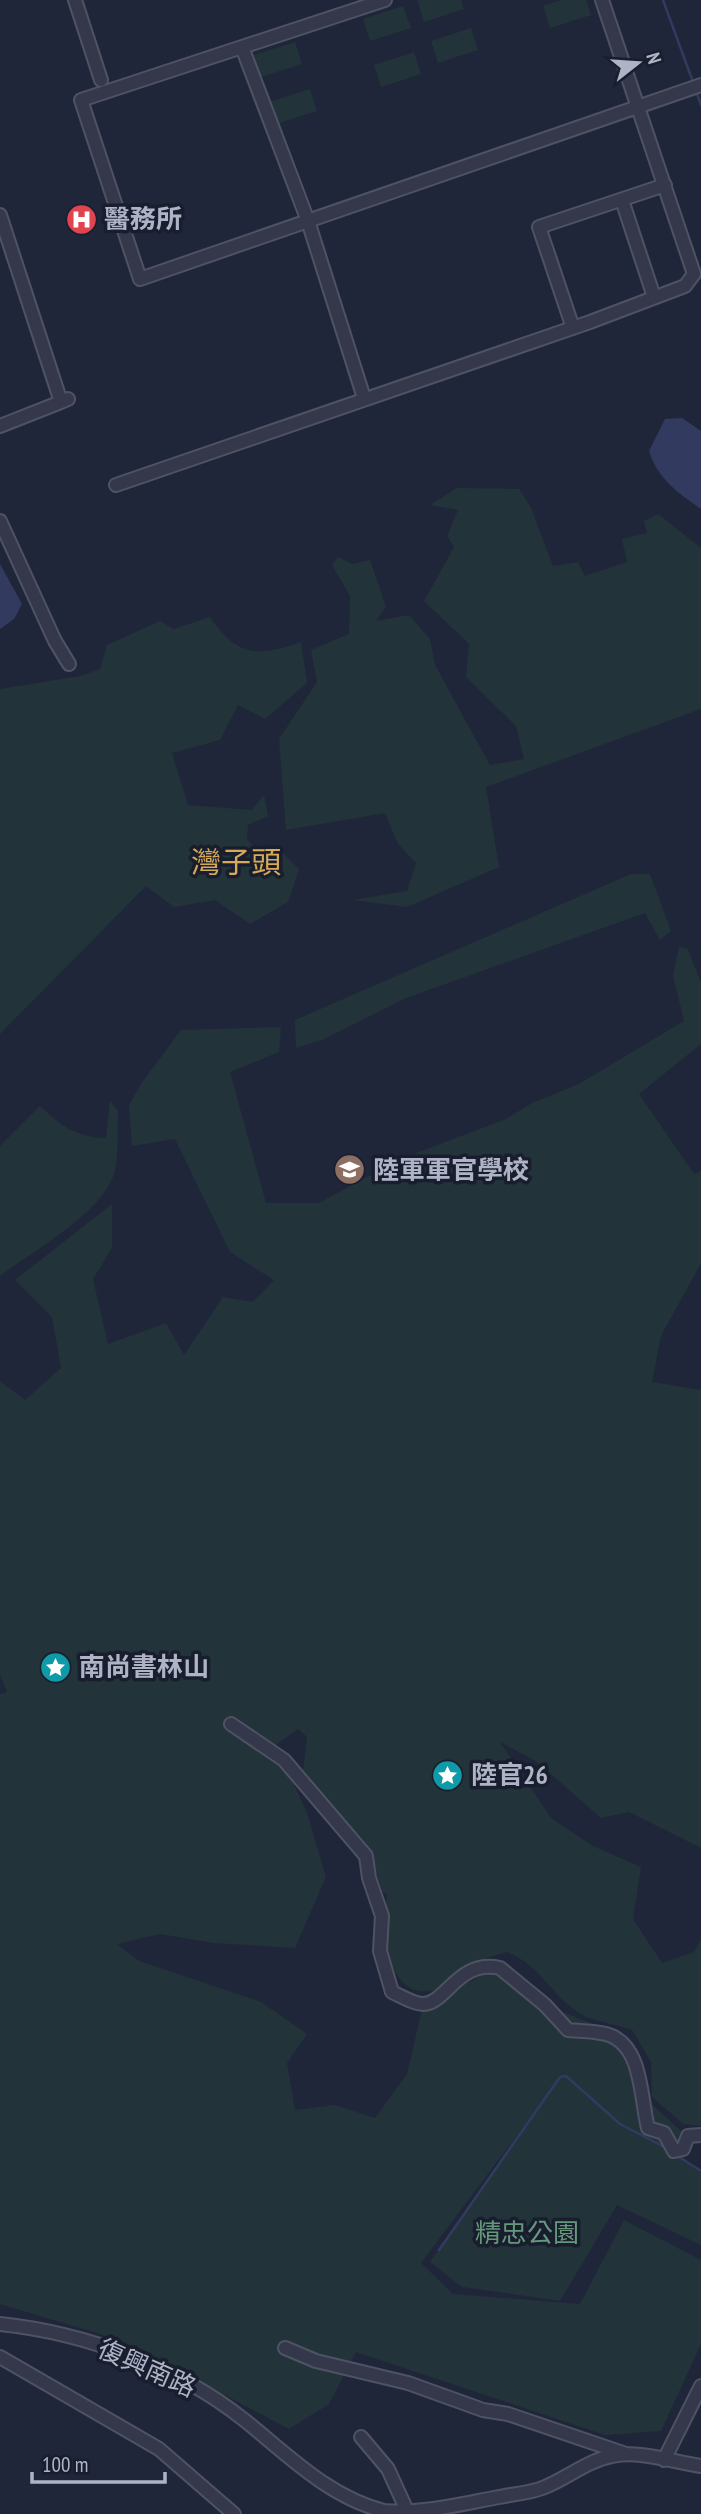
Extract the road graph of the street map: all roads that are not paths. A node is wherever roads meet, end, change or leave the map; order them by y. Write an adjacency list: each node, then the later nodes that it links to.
1 (75, 0): 5 (street)
2 (385, 0): 4 (street)
3 (602, 0): 7 (street)
4 (242, 47): 11 (street); 11 (street)
5 (101, 80)
6 (695, 87): 7 (street)
7 (638, 107): 8 (street); 11 (street)
8 (665, 185): 9 (street); 12 (street)
9 (622, 200): 12 (street); 13 (street)
10 (0, 215): 15 (street)
11 (307, 221): 14 (street)
12 (654, 298): 13 (street)
13 (573, 328): 14 (street)
14 (364, 398): 16 (street)
15 (0, 426)
16 (116, 485)
17 (0, 521): 18 (street)
18 (69, 664)
19 (231, 1724): 20 (street)
20 (701, 2135)
21 (0, 2324): 29 (street, 復興南路)
22 (285, 2348): 26 (street)
23 (0, 2357): 30 (street)
24 (701, 2386): 27 (street)
25 (361, 2437): 29 (street)
26 (626, 2454): 27 (street); 29 (street, 復興南路)
27 (664, 2459): 28 (street)
28 (701, 2466)
29 (408, 2513)
30 (234, 2514)

